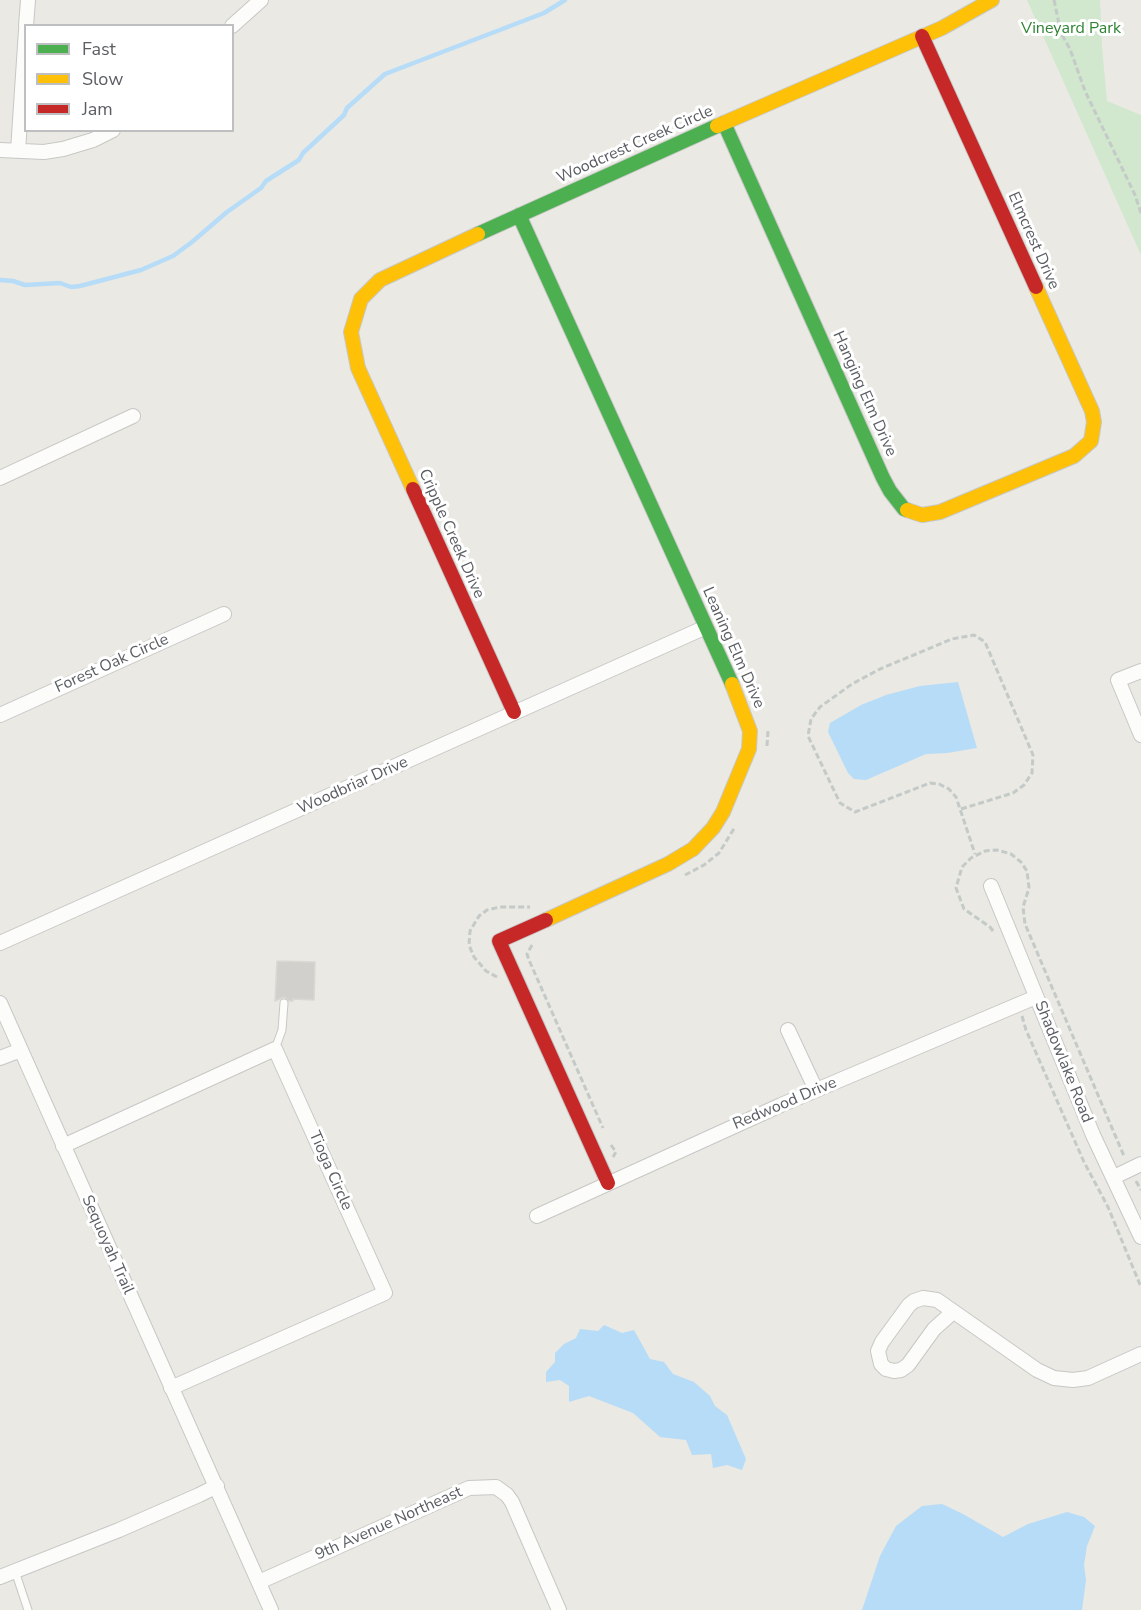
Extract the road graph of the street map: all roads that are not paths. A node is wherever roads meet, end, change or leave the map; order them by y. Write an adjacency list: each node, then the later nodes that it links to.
1 (28, 0): 4 (street)
2 (261, 0): 5 (street)
3 (992, 0): 6 (street, Woodcrest Creek Circle)
4 (26, 24)
5 (234, 24)
6 (922, 36): 8 (street, Woodcrest Creek Circle); 15 (street, Elmcrest Drive)
7 (24, 59): 11 (street)
8 (724, 123): 12 (street, Woodcrest Creek Circle); 15 (street, Hanging Elm Drive)
9 (109, 132): 11 (street)
10 (0, 150): 11 (street)
11 (18, 151)
12 (519, 215): 13 (street, Woodcrest Creek Circle); 18 (street, Leaning Elm Drive)
13 (358, 368): 20 (street, Cripple Creek Drive)
14 (133, 416): 16 (street)
15 (1074, 456)
16 (0, 478)
17 (224, 614): 21 (street, Forest Oak Circle)
18 (706, 627): 20 (street, Woodbriar Drive); 36 (street, Leaning Elm Drive)
19 (1141, 671): 22 (street)
20 (514, 712): 24 (street, Woodbriar Drive)
21 (0, 715)
22 (1141, 735)
23 (991, 886): 25 (street, Shadowlake Road)
24 (0, 943)
25 (1036, 997): 32 (street, Redwood Drive); 35 (street, Shadowlake Road)
26 (0, 1003): 30 (street, Sequoyah Trail)
27 (284, 1003): 29 (lane)
28 (788, 1030): 32 (street)
29 (275, 1048): 33 (street); 41 (street, Tioga Circle)
30 (21, 1050): 31 (street); 33 (street, Sequoyah Trail)
31 (0, 1058)
32 (816, 1090): 36 (street, Redwood Drive)
33 (63, 1146): 41 (street, Sequoyah Trail)
34 (1141, 1164): 35 (street)
35 (1114, 1176): 38 (street, Shadowlake Road)
36 (608, 1183): 37 (street, Redwood Drive)
37 (537, 1216)
38 (1141, 1237)
39 (953, 1312): 39 (street); 40 (street)
40 (1141, 1354)
41 (171, 1388): 42 (street, Sequoyah Trail)
42 (217, 1486): 43 (street); 45 (street, Sequoyah Trail)
43 (15, 1571): 44 (street); 46 (lane)
44 (0, 1577)
45 (259, 1582): 47 (street, Sequoyah Trail); 48 (street, 9th Avenue Northeast)
46 (28, 1610)
47 (271, 1610)
48 (559, 1610)

